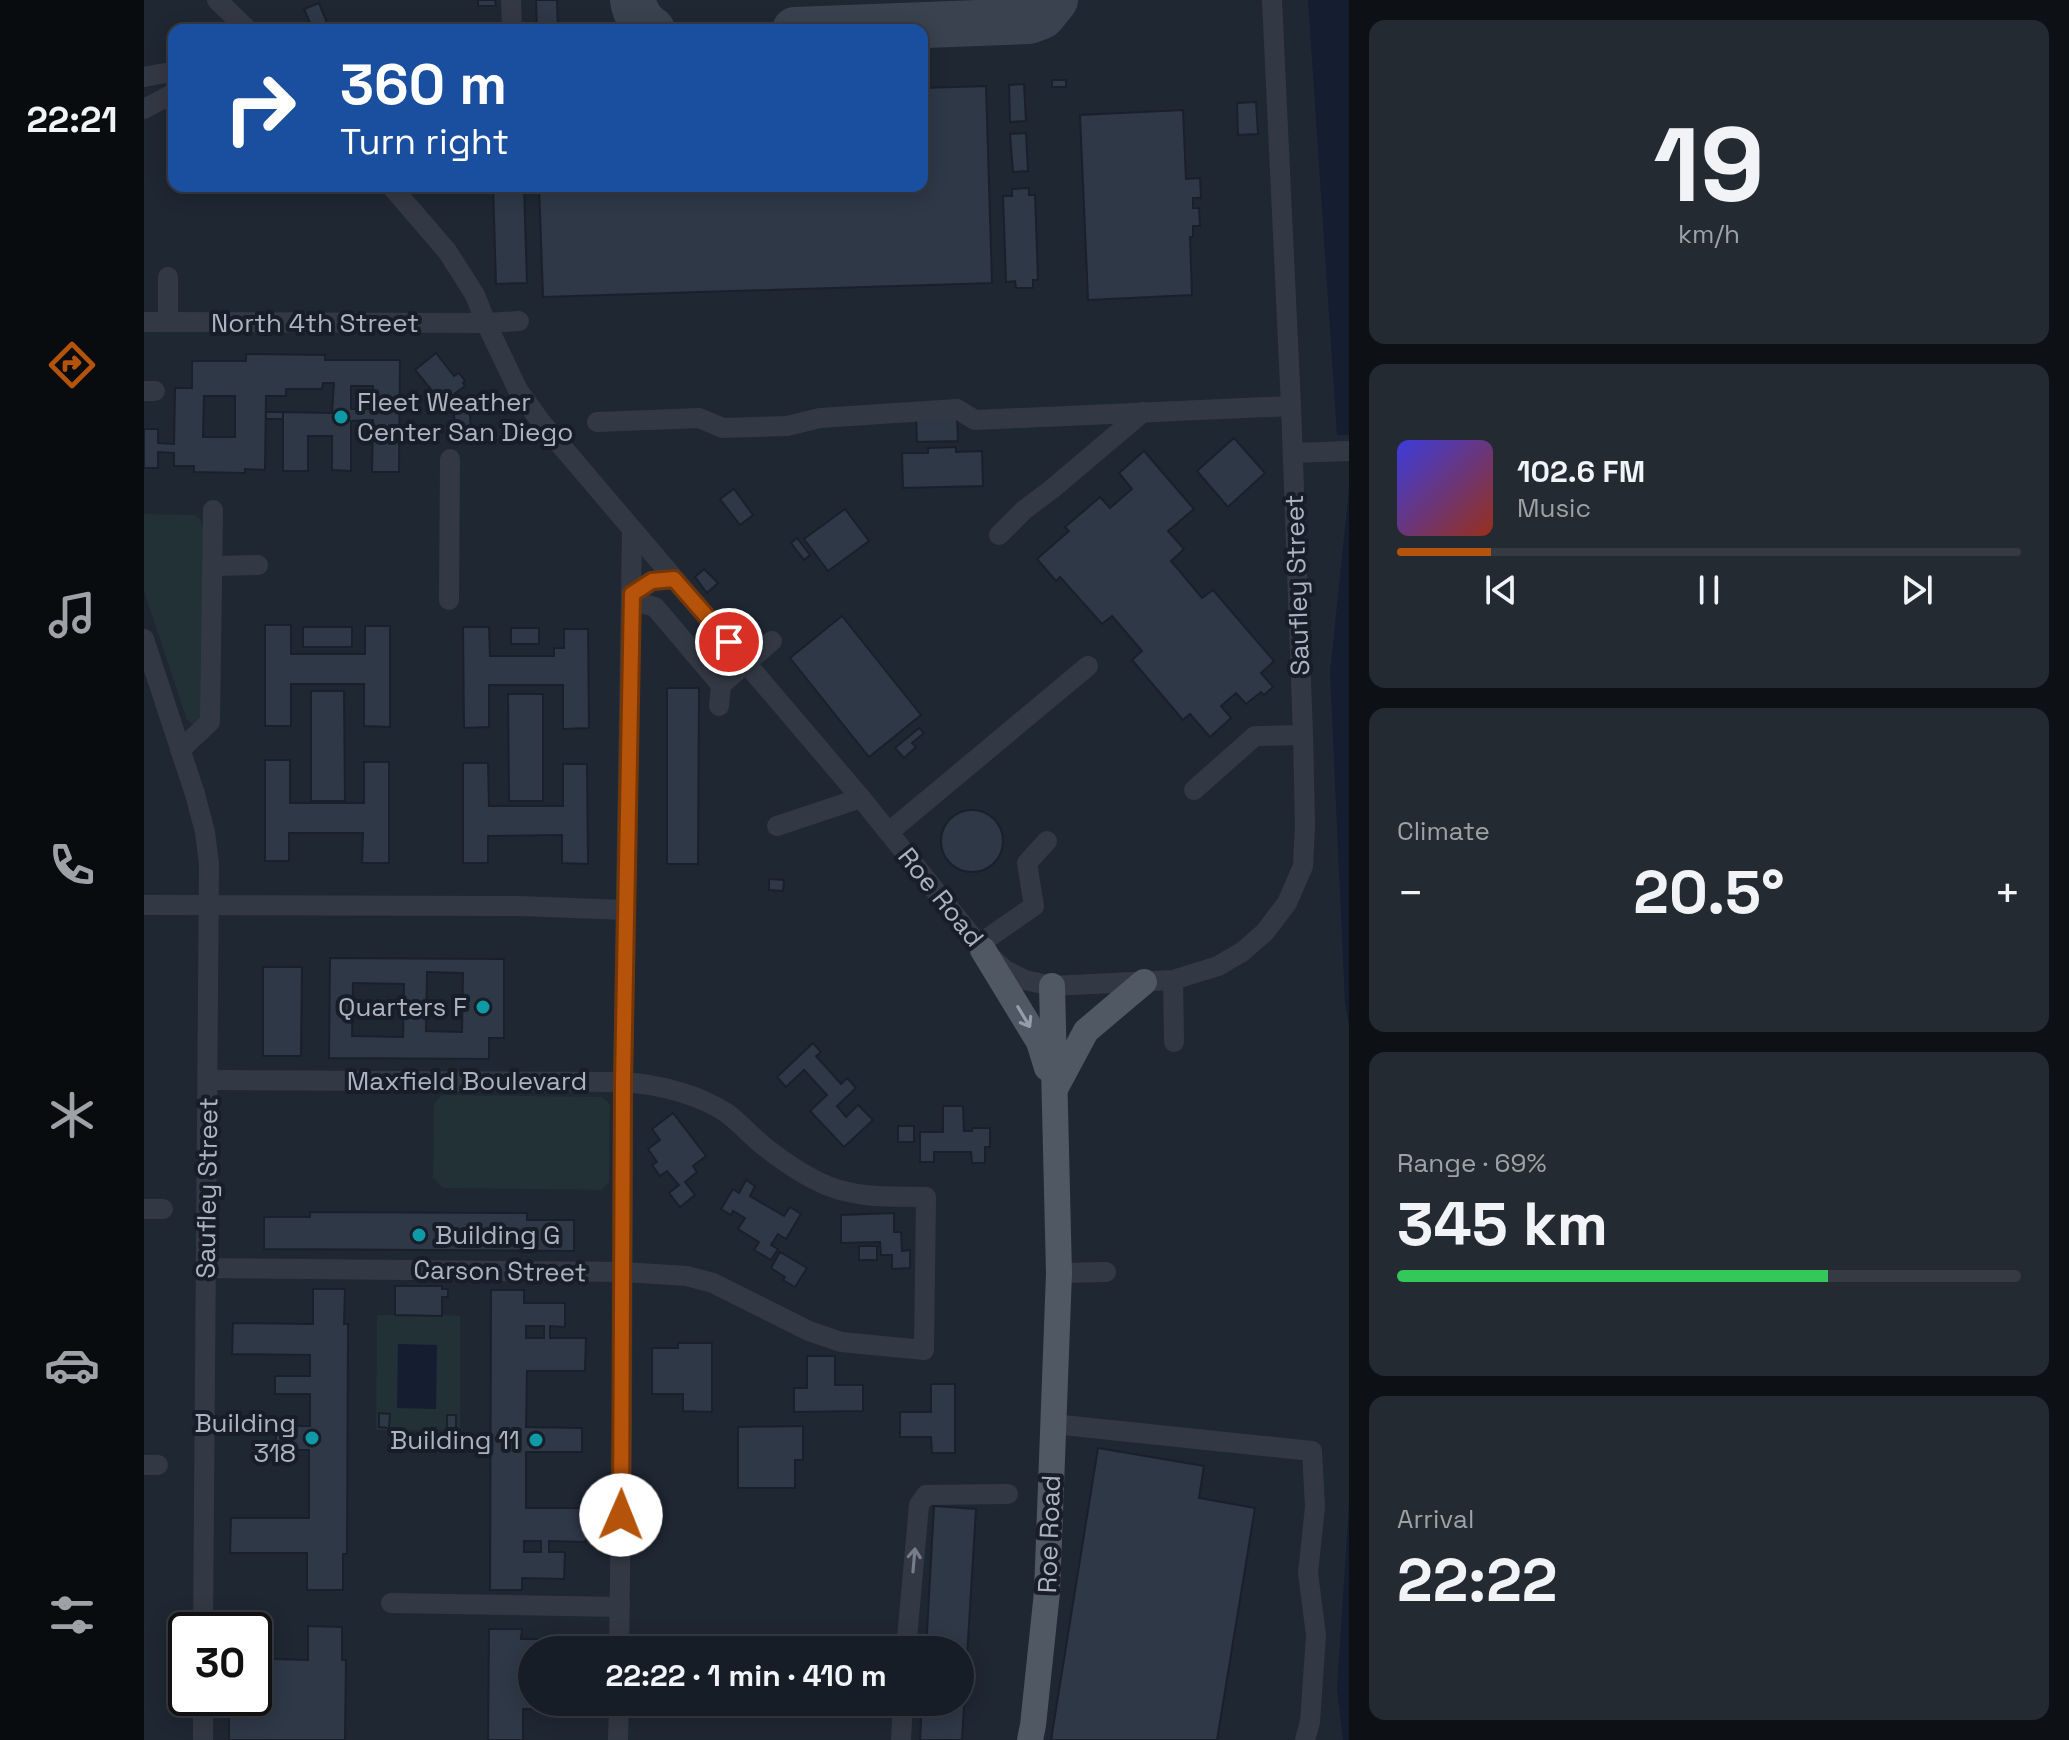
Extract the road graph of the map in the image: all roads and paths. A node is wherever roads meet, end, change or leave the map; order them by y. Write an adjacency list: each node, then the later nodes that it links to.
1 (217, 0): 4 (street)
2 (511, 0): 5 (street)
3 (1272, 0): 16 (street, Saufley Street)
4 (242, 24)
5 (512, 24)
6 (165, 73): 7 (street)
7 (144, 77)
8 (168, 96): 9 (street)
9 (144, 109)
10 (396, 192): 15 (street, Roe Road)
11 (168, 277): 14 (street)
12 (519, 321): 15 (street, North 4th Street)
13 (144, 322): 14 (street, North 4th Street)
14 (168, 322): 15 (street, North 4th Street)
15 (486, 323): 23 (street, Roe Road)
16 (1291, 406): 17 (street); 20 (street, Saufley Street)
17 (1143, 412): 18 (street); 24 (street)
18 (597, 422)
19 (1349, 451): 20 (street)
20 (1293, 453): 34 (street, Saufley Street)
21 (450, 459): 29 (street)
22 (213, 510): 26 (street)
23 (632, 530): 27 (street, Roe Road); 28 (street)
24 (999, 535)
25 (258, 565): 26 (street)
26 (213, 566): 35 (street)
27 (674, 579): 28 (street); 32 (street, Roe Road)
28 (632, 597): 32 (street); 43 (street)
29 (449, 600)
30 (144, 639): 35 (street, Saufley Street)
31 (772, 641): 32 (street)
32 (747, 663): 37 (street, Roe Road)
33 (1088, 666): 39 (street)
34 (1303, 735): 36 (street); 45 (street, Saufley Street)
35 (180, 750): 42 (street, Saufley Street)
36 (1194, 790)
37 (861, 798): 38 (street); 39 (street, Roe Road)
38 (777, 826)
39 (889, 832): 44 (street, Roe Road)
40 (1047, 841): 44 (street)
41 (144, 905): 42 (street)
42 (207, 906): 43 (street); 49 (street, Saufley Street)
43 (626, 910): 50 (street)
44 (981, 948): 47 (street, Roe Road); 51 (main road, one-way to 51)
45 (1173, 980): 46 (street, Saufley Street); 48 (street)
46 (1144, 982): 47 (street, Saufley Street); 51 (main road)
47 (1052, 986): 51 (main road, Roe Road)
48 (1174, 1042)
49 (208, 1080): 50 (street, Maxfield Boulevard); 52 (street, Saufley Street)
50 (623, 1082): 53 (street); 56 (street, Maxfield Boulevard)
51 (1054, 1091): 55 (main road, Roe Road)
52 (206, 1268): 53 (street, Carson Street); 61 (street, Saufley Street)
53 (622, 1272): 56 (street, Carson Street); 60 (street)
54 (1106, 1272): 55 (street)
55 (1059, 1273): 57 (main road, Roe Road)
56 (924, 1350)
57 (1053, 1424): 70 (main road, Roe Road); 71 (street)
58 (1008, 1494): 63 (street, one-way to 58)
59 (391, 1603): 60 (street)
60 (620, 1607): 62 (street)
61 (203, 1612)
62 (619, 1636)
63 (908, 1636)
64 (203, 1716): 67 (street)
65 (619, 1716): 68 (street)
66 (902, 1716): 69 (street)
67 (203, 1740)
68 (618, 1740)
69 (901, 1740)
70 (1030, 1740)
71 (1305, 1740)

